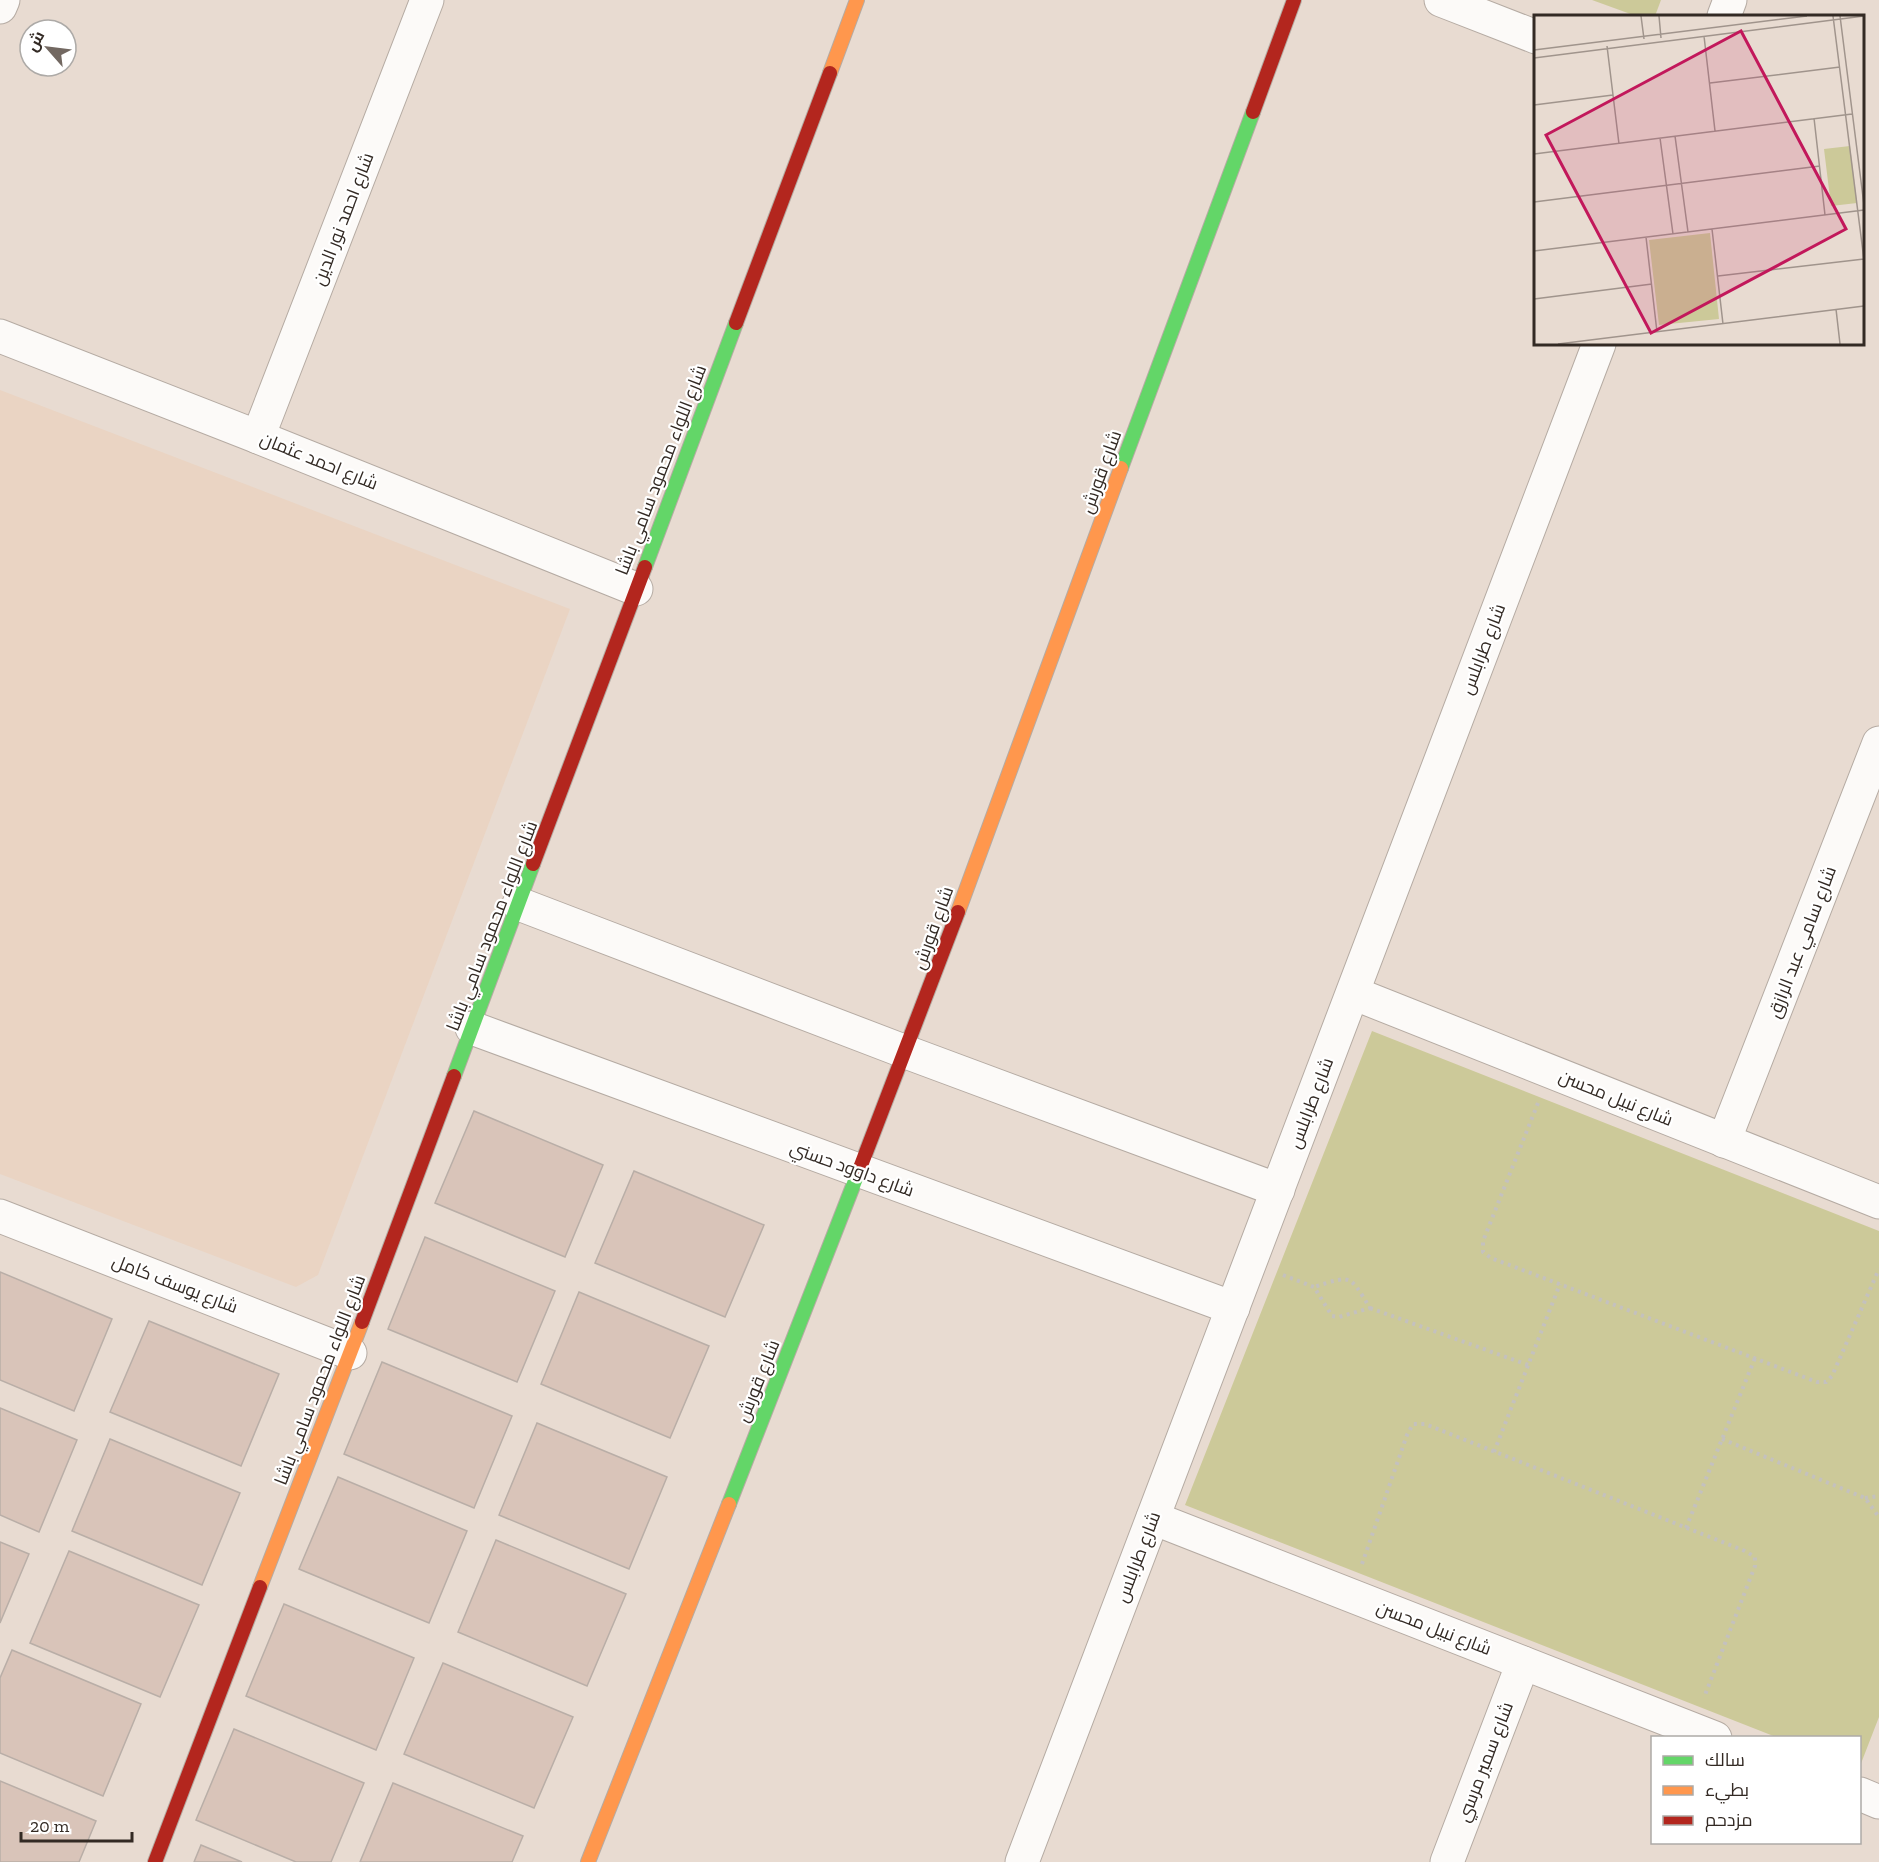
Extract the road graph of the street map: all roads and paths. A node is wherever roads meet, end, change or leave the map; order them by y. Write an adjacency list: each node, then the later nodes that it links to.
1 (3, 0): 7 (street)
2 (427, 0): 12 (street, شارع احمد نور الدين)
3 (857, 0): 13 (street, شارع اللواء محمود سامي باشا)
4 (1294, 0): 18 (street, شارع قورش)
5 (1441, 0): 9 (street)
6 (1730, 0): 8 (street)
7 (0, 7)
8 (1724, 15)
9 (1534, 36)
10 (0, 336): 12 (street, شارع احمد عثمان)
11 (1599, 345): 16 (street, شارع طرابلس)
12 (258, 437): 13 (street, شارع احمد عثمان)
13 (636, 589): 15 (street, شارع اللواء محمود سامي باشا)
14 (1879, 743): 20 (street, شارع سامي عبد الرازق)
15 (519, 904): 17 (street, شارع اللواء محمود سامي باشا); 18 (street)
16 (1353, 993): 19 (street, شارع نبيل محسن); 22 (street, شارع طرابلس)
17 (472, 1028): 21 (street, شارع داوود حسني); 29 (street, شارع اللواء محمود سامي باشا)
18 (906, 1052): 21 (street, شارع قورش); 22 (street)
19 (1551, 1072): 20 (street, شارع نبيل محسن); 26 (path)
20 (1724, 1141): 23 (street, شارع نبيل محسن)
21 (860, 1172): 27 (street, شارع داوود حسني); 45 (street, شارع قورش)
22 (1278, 1190): 27 (street, شارع طرابلس)
23 (1879, 1202)
24 (0, 1216): 29 (street, شارع يوسف كامل)
25 (1879, 1269): 30 (path)
26 (1560, 1284): 30 (path); 31 (path)
27 (1233, 1308): 37 (street, شارع طرابلس)
28 (1370, 1308): 28 (path); 31 (path)
29 (350, 1353): 44 (street, شارع اللواء محمود سامي باشا)
30 (1755, 1358): 32 (path)
31 (1528, 1365): 33 (path)
32 (1722, 1439): 35 (path); 38 (path)
33 (1494, 1452): 38 (path); 39 (path)
34 (1879, 1496): 35 (path)
35 (1865, 1498): 36 (path)
36 (1879, 1517)
37 (1153, 1518): 39 (street, شارع نبيل محسن); 46 (street, شارع طرابلس)
38 (1686, 1528): 41 (path)
39 (1351, 1596): 40 (street, شارع نبيل محسن)
40 (1523, 1663): 41 (street, شارع نبيل محسن); 47 (street, شارع سمير مرسي)
41 (1704, 1733)
42 (1861, 1794): 43 (street)
43 (1879, 1802)
44 (155, 1862)
45 (588, 1862)
46 (1022, 1862)
47 (1447, 1862)

